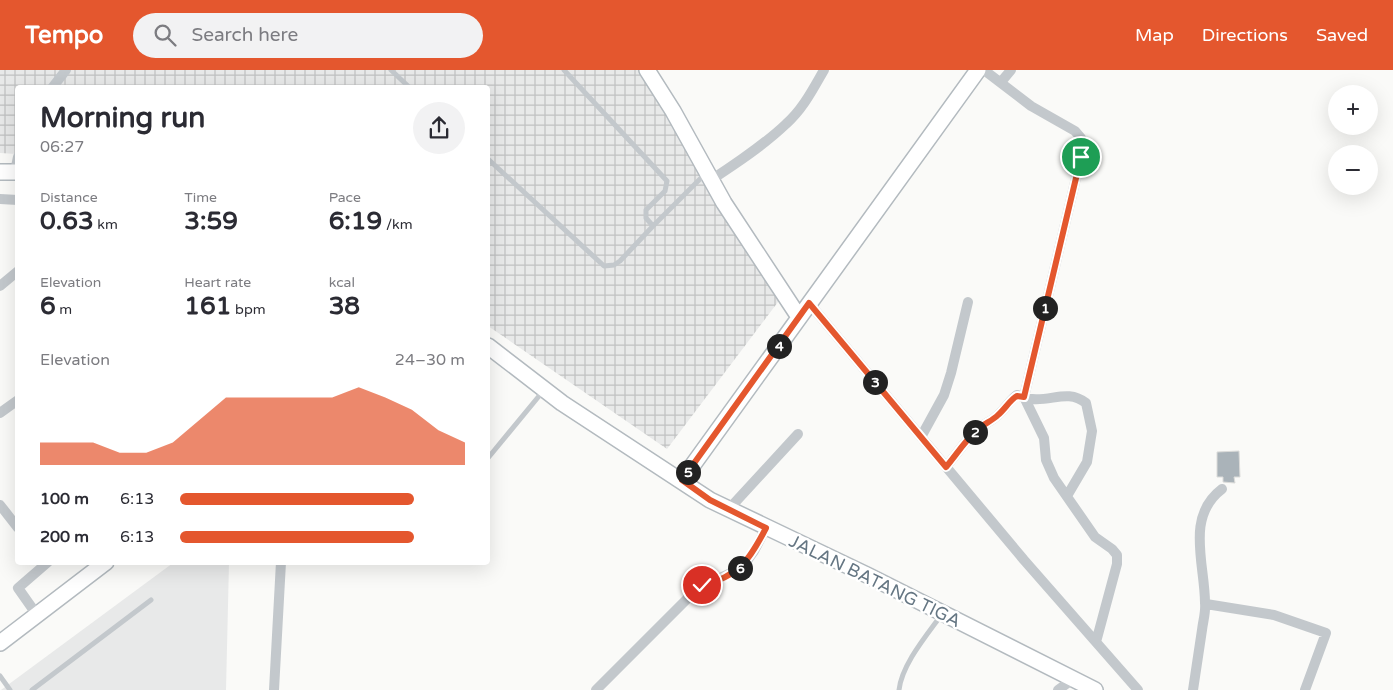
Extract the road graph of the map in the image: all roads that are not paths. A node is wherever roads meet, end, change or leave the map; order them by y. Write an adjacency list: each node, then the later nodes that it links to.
1 (66, 70): 10 (street)
2 (391, 70): 11 (lane)
3 (564, 70): 16 (lane)
4 (647, 70): 13 (street)
5 (824, 70): 13 (street)
6 (978, 70): 20 (street)
7 (984, 70): 9 (street)
8 (1011, 70): 9 (street)
9 (1001, 82): 24 (street)
10 (54, 85)
11 (405, 85)
12 (490, 161): 16 (lane)
13 (709, 176): 16 (lane); 21 (street)
14 (0, 199): 15 (street)
15 (15, 200)
16 (653, 226)
17 (15, 274): 18 (street)
18 (0, 286)
19 (968, 302): 28 (street)
20 (809, 303): 21 (street); 28 (street)
21 (799, 317): 31 (street)
22 (490, 348): 23 (street, JALAN BATANG TIGA)
23 (544, 390): 29 (lane); 31 (street, JALAN BATANG TIGA)
24 (1024, 397): 30 (street); 33 (street); 33 (street)
25 (15, 402): 26 (street)
26 (0, 413)
27 (798, 434): 35 (street)
28 (921, 437): 30 (street)
29 (490, 456)
30 (946, 467): 45 (street)
31 (682, 480): 35 (street, JALAN BATANG TIGA)
32 (1222, 489): 42 (street)
33 (1066, 496): 45 (street)
34 (0, 506): 36 (street)
35 (729, 509): 37 (street, JALAN BATANG TIGA)
36 (15, 524)
37 (766, 528): 43 (street, JALAN BATANG TIGA); 52 (street)
38 (44, 565): 44 (street)
39 (102, 565): 44 (street)
40 (281, 565): 51 (street)
41 (151, 600): 50 (lane)
42 (1206, 604): 57 (street); 58 (street)
43 (942, 613): 48 (street, JALAN BATANG TIGA); 53 (lane)
44 (37, 615): 46 (street)
45 (1096, 642): 56 (street)
46 (0, 643)
47 (0, 676): 49 (lane)
48 (1073, 679): 54 (street); 55 (street, JALAN BATANG TIGA)
49 (10, 690)
50 (32, 690)
51 (274, 690)
52 (596, 690)
53 (899, 690)
54 (1058, 690)
55 (1095, 690)
56 (1138, 690)
57 (1193, 690)
58 (1305, 690)

